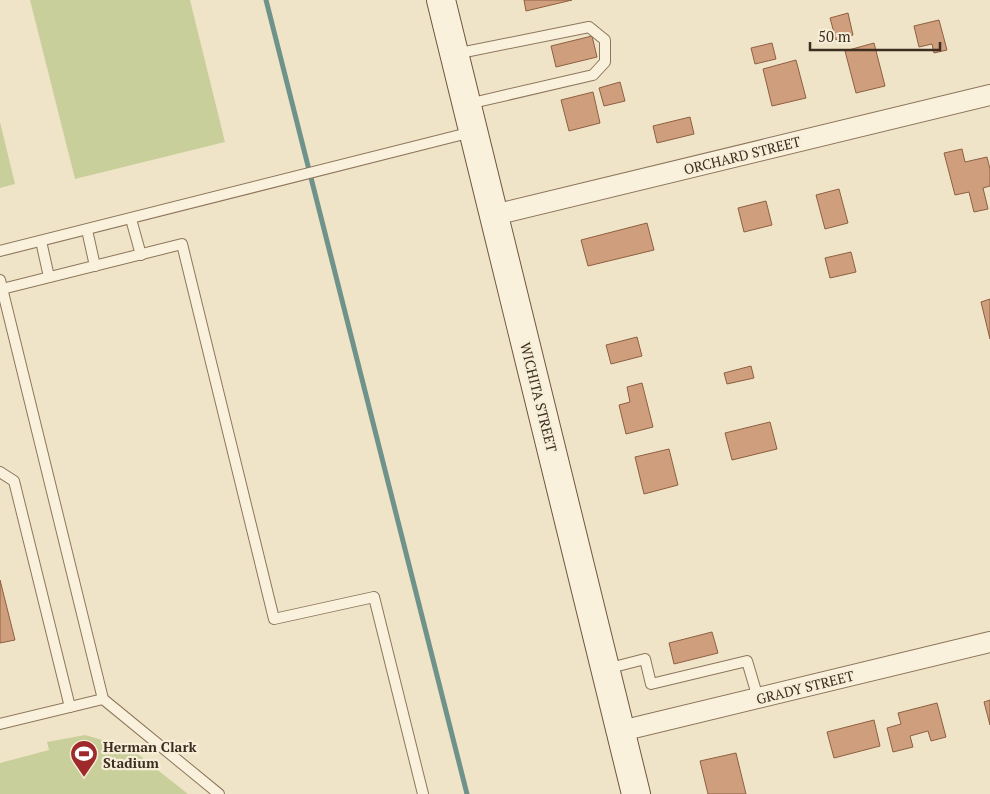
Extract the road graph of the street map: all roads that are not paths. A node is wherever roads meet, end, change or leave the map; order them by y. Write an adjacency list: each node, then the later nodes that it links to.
1 (441, 0): 2 (main road, WICHITA STREET)
2 (454, 54): 4 (main road, WICHITA STREET); 4 (lane)
3 (990, 95): 6 (street, ORCHARD STREET)
4 (467, 104): 5 (main road, WICHITA STREET)
5 (474, 132): 6 (main road, WICHITA STREET); 7 (lane)
6 (494, 215): 17 (main road, WICHITA STREET)
7 (131, 219): 8 (lane); 11 (lane)
8 (87, 230): 9 (lane); 12 (lane)
9 (41, 241): 10 (lane); 13 (lane)
10 (0, 251)
11 (141, 255): 12 (lane); 24 (lane)
12 (95, 266): 13 (lane)
13 (49, 278): 14 (lane)
14 (1, 285): 19 (lane)
15 (0, 472): 20 (lane)
16 (990, 642): 18 (street, GRADY STREET)
17 (605, 669): 18 (lane); 22 (main road, WICHITA STREET)
18 (758, 698): 22 (street, GRADY STREET)
19 (103, 700): 20 (lane); 23 (lane)
20 (70, 707): 21 (lane)
21 (0, 724)
22 (621, 732): 25 (main road, WICHITA STREET)
23 (219, 794)
24 (423, 794)
25 (636, 794)

